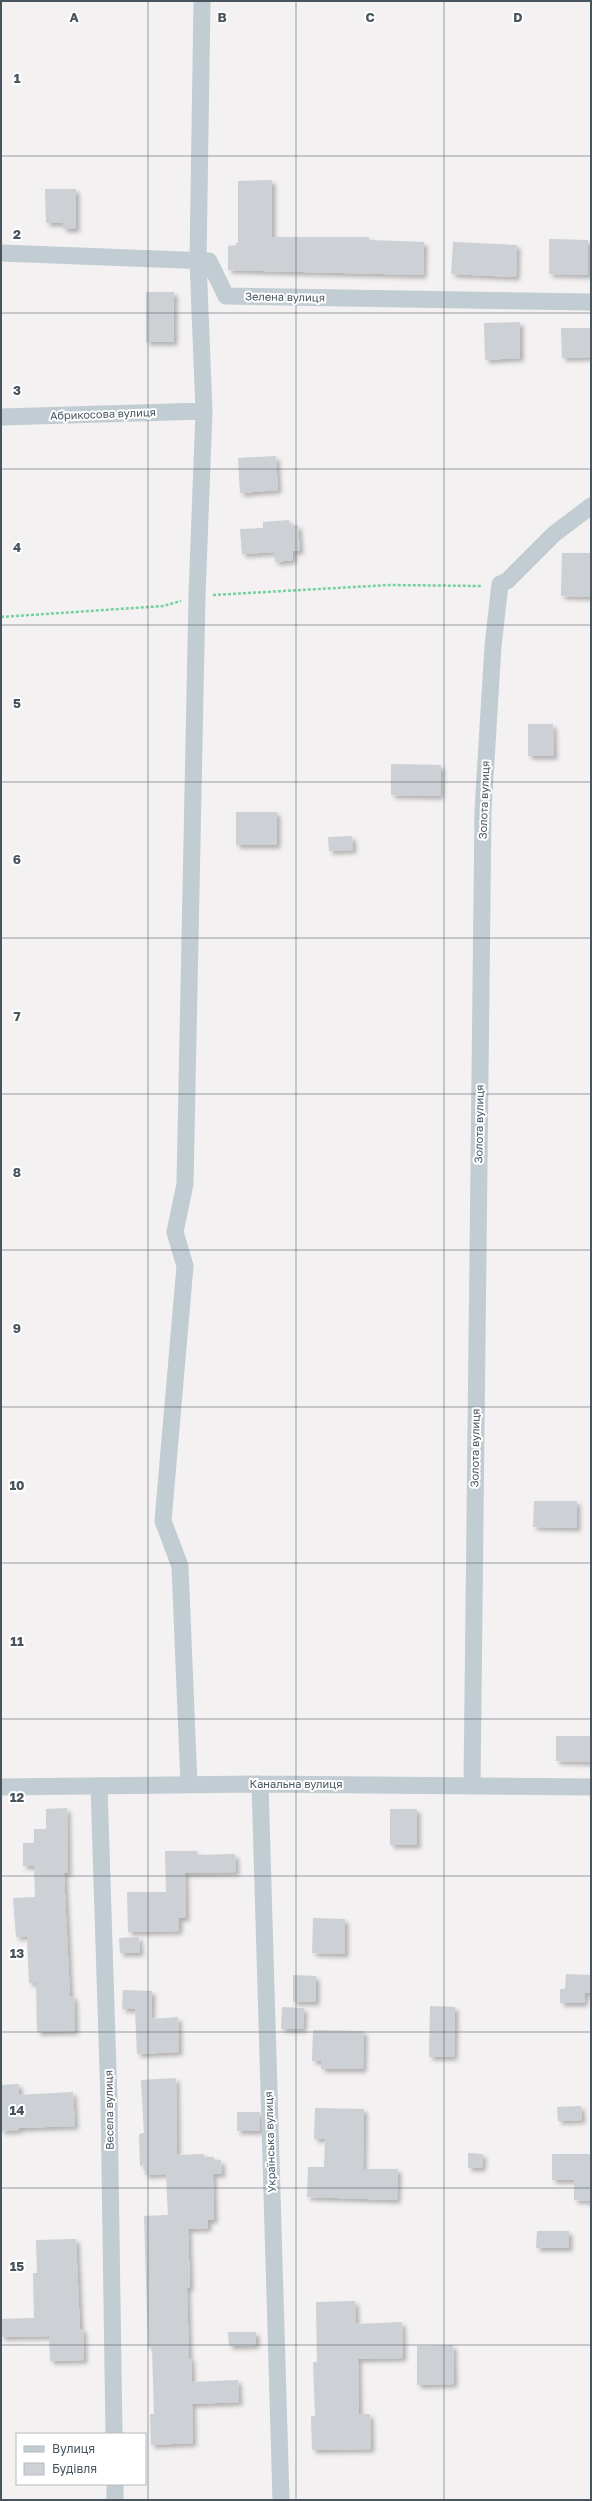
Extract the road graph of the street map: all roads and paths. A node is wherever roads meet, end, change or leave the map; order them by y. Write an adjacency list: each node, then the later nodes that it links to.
1 (202, 1): 3 (street)
2 (1, 253): 3 (street, Зелена вулиця)
3 (198, 261): 4 (street, Зелена вулиця); 5 (street)
4 (591, 302)
5 (204, 411): 6 (street, Абрикосова вулиця); 9 (street)
6 (1, 417)
7 (591, 506): 8 (street)
8 (500, 584): 9 (path); 14 (street, Золота вулиця)
9 (198, 596): 10 (path); 12 (street)
10 (1, 617)
11 (260, 1784): 12 (street, Канальна вулиця); 14 (street, Канальна вулиця); 20 (street, Українська вулиця)
12 (190, 1785): 13 (street, Канальна вулиця)
13 (99, 1786): 15 (street, Канальна вулиця); 17 (street, Весела вулиця)
14 (472, 1786): 16 (street, Канальна вулиця)
15 (1, 1787)
16 (591, 1787)
17 (114, 2433)
18 (115, 2485): 19 (street)
19 (115, 2500)
20 (281, 2500)

